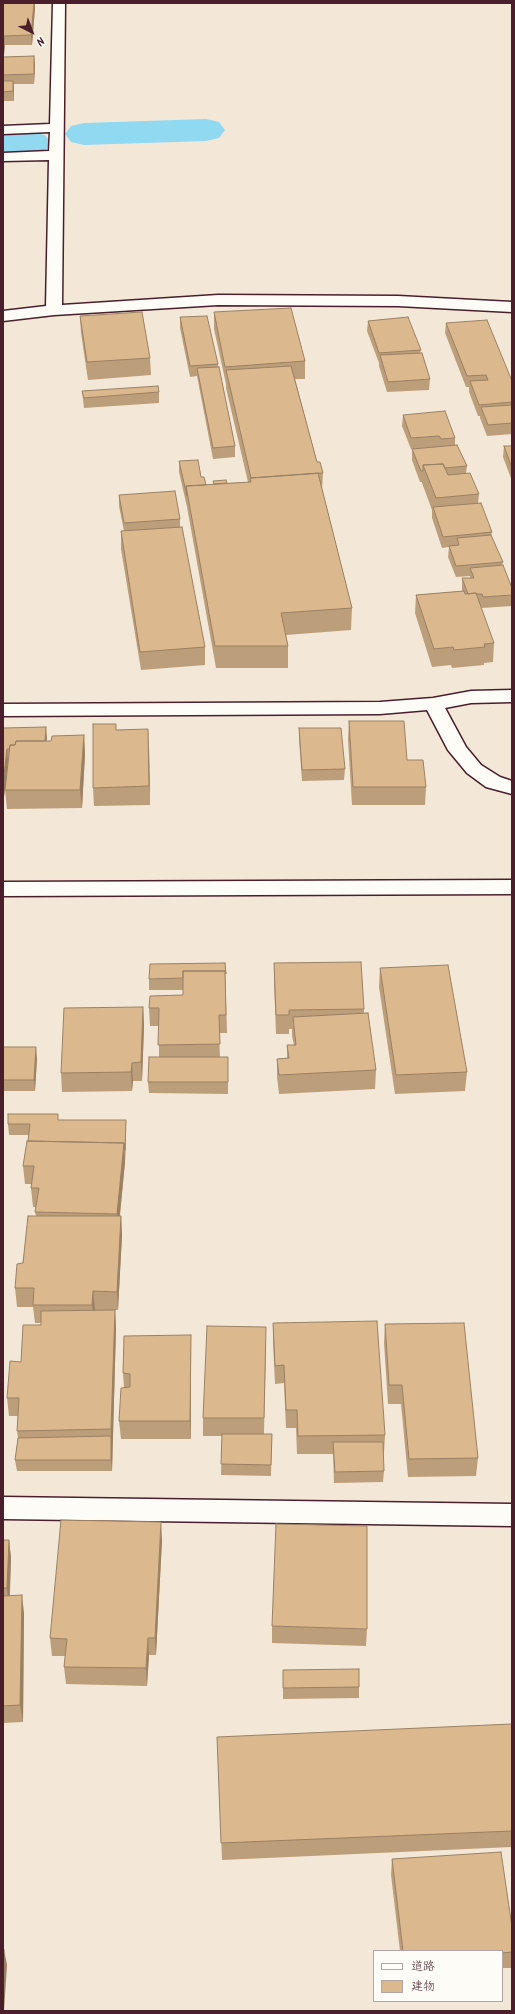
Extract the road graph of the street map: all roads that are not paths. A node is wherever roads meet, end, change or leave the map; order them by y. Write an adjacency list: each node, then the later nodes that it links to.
1 (59, 3): 2 (street)
2 (56, 128): 3 (street); 4 (street)
3 (3, 130)
4 (57, 155): 5 (street); 7 (street)
5 (3, 157)
6 (512, 307): 7 (street)
7 (54, 310): 8 (street)
8 (3, 316)
9 (512, 696): 10 (street)
10 (433, 704): 11 (street); 12 (street)
11 (3, 710)
12 (512, 788)
13 (512, 887): 14 (street)
14 (3, 889)
15 (3, 1508): 16 (street)
16 (512, 1515)

